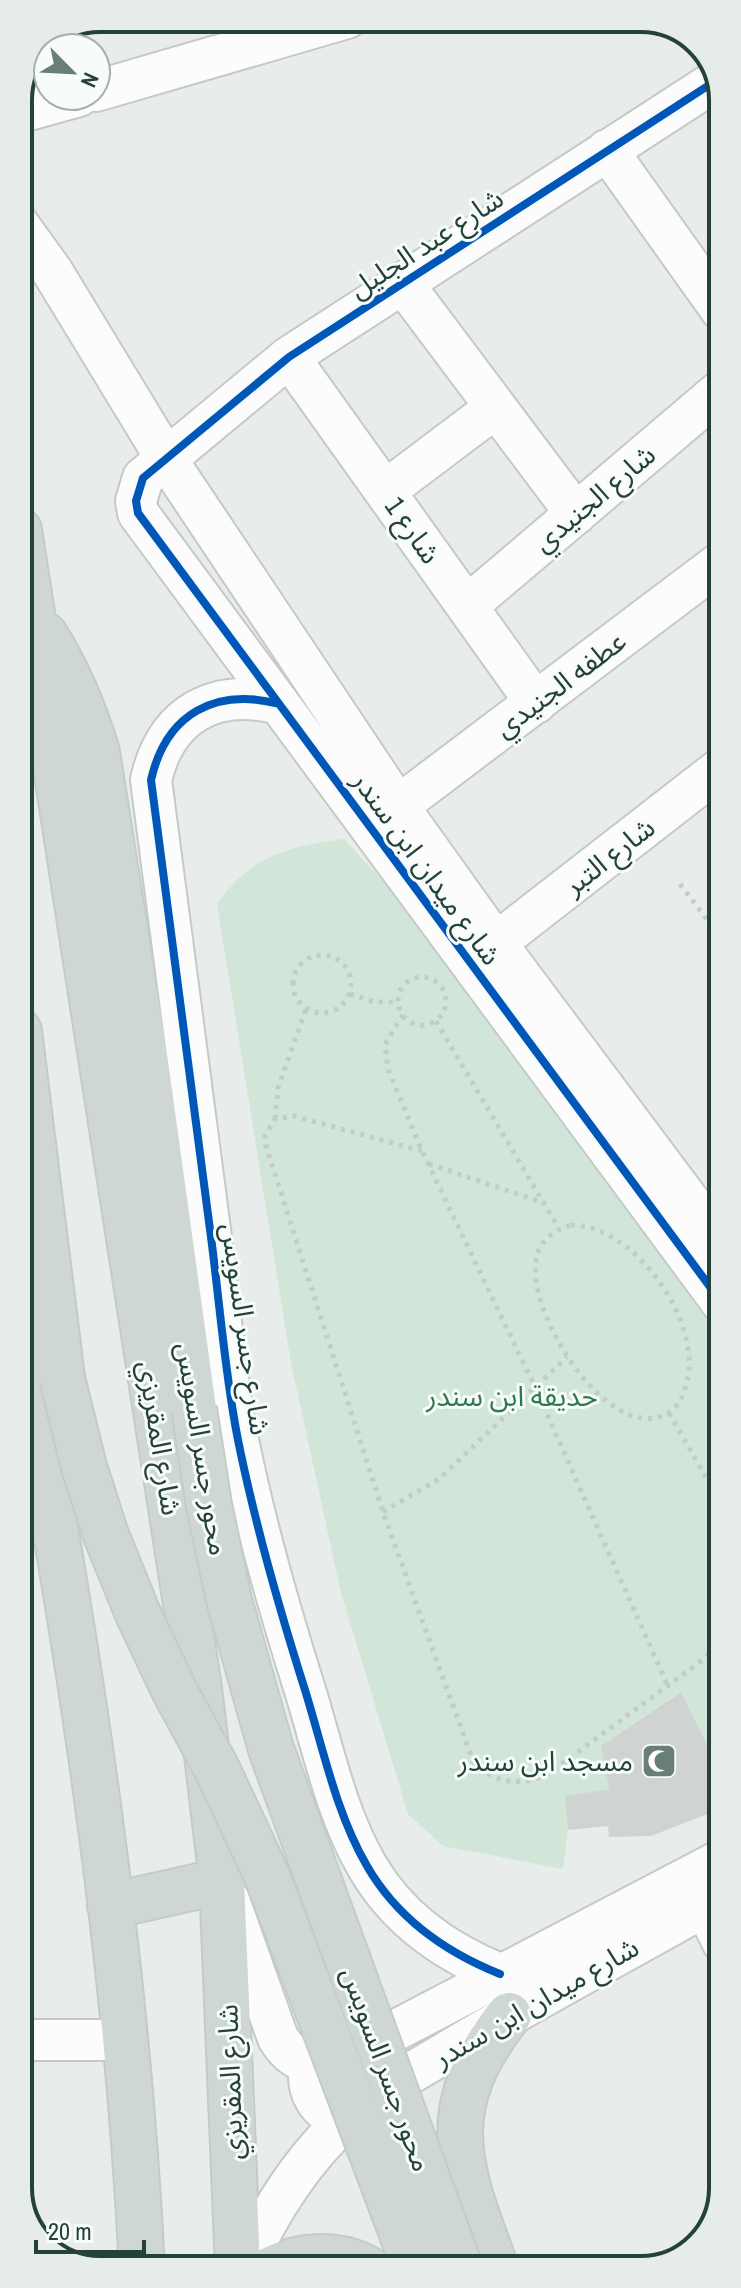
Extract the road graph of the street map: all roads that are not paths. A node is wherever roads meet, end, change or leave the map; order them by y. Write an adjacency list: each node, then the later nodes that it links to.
1 (308, 32): 3 (street)
2 (707, 86): 4 (street, شارع عبد الجليل)
3 (112, 87)
4 (607, 150): 6 (street, شارع عبد الجليل); 7 (street)
5 (32, 243): 11 (street, شارع ميدان ابن سندر)
6 (404, 285): 8 (street, شارع عبد الجليل); 10 (street)
7 (709, 293)
8 (289, 357): 11 (street, شارع عبد الجليل); 12 (street, شارع 1)
9 (709, 400): 13 (street, شارع الجنيدي)
10 (495, 408): 12 (street); 13 (street)
11 (167, 460): 19 (street, شارع ميدان ابن سندر); 21 (street, شارع ميدان ابن سندر)
12 (385, 491): 15 (street, شارع 1)
13 (576, 514): 15 (street, شارع الجنيدي)
14 (709, 571): 18 (street, عطفه الجنيدي)
15 (467, 606): 18 (street, شارع 1)
16 (32, 615): 41 (main road, محور جسر السويس, bridge)
17 (32, 619): 27 (main road, شارع المقريزي)
18 (536, 703): 21 (street, عطفه الجنيدي)
19 (279, 704): 24 (street, شارع ميدان ابن سندر); 30 (street, شارع جسر السويس)
20 (709, 777): 22 (street, شارع التبر)
21 (398, 806): 22 (street, شارع ميدان ابن سندر)
22 (496, 943): 24 (street, شارع ميدان ابن سندر)
23 (32, 1136): 40 (main road, محور جسر السويس, bridge)
24 (709, 1236)
25 (32, 1401): 29 (main road)
26 (709, 1868): 30 (street, شارع ميدان ابن سندر)
27 (222, 1881): 29 (main road); 33 (street); 37 (main road, شارع المقريزي)
28 (709, 1904): 30 (street, شارع ميدان ابن سندر)
29 (110, 1906): 32 (main road)
30 (504, 1994): 33 (street, شارع ميدان ابن سندر); 34 (street, شارع ميدان ابن سندر); 35 (main road)
31 (32, 2040): 32 (street)
32 (125, 2040): 36 (main road)
33 (310, 2064): 34 (street)
34 (344, 2121): 38 (street, شارع ميدان ابن سندر)
35 (476, 2214): 39 (main road); 42 (main road)
36 (141, 2256)
37 (239, 2256)
38 (247, 2256)
39 (390, 2256)
40 (410, 2256)
41 (456, 2256)
42 (492, 2256)

